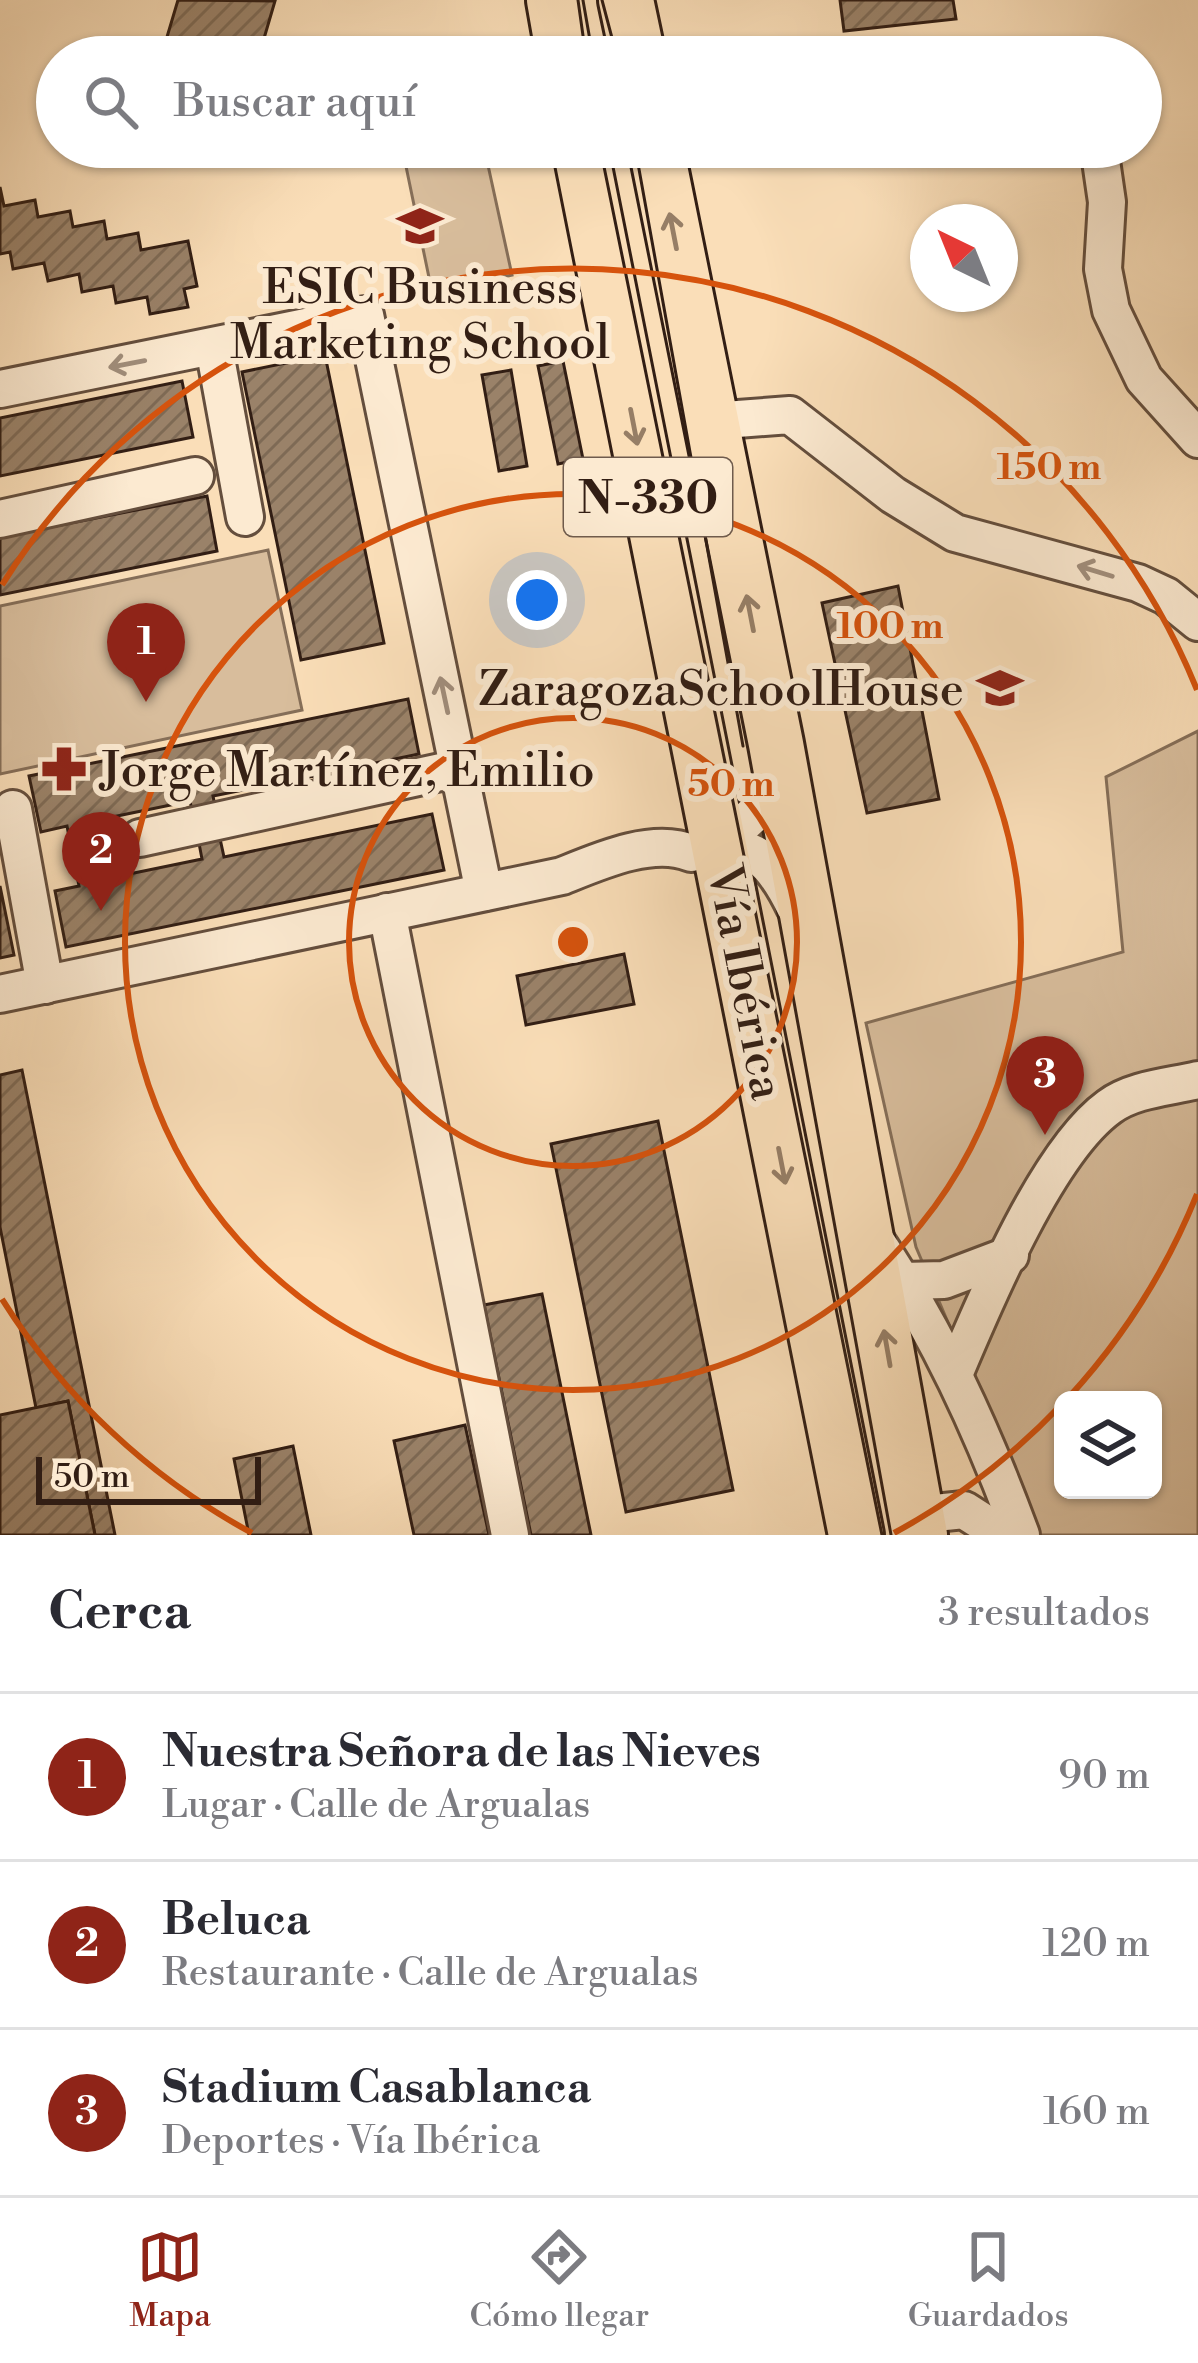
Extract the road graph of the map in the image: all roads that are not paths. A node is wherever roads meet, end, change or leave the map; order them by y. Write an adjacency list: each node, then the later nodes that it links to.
1 (554, 0): 3 (highway)
2 (626, 0): 4 (highway)
3 (560, 36)
4 (634, 36)
5 (584, 168): 20 (highway, Vía Ibérica / N-330, one-way to 20)
6 (660, 168): 10 (highway, Vía Ibérica / N-330, one-way to 6)
7 (1103, 168): 11 (street)
8 (214, 347): 9 (street, one-way to 9); 13 (street); 16 (street, one-way to 8)
9 (0, 389)
10 (712, 421): 15 (street, one-way to 10); 17 (highway, Vía Ibérica / N-330, one-way to 10)
11 (1198, 439)
12 (196, 476): 14 (street)
13 (244, 517)
14 (0, 519)
15 (1198, 622)
16 (460, 768): 19 (street); 21 (street)
17 (781, 769): 20 (street); 23 (highway, Vía Ibérica / N-330)
18 (13, 809): 24 (street)
19 (140, 838)
20 (706, 849): 21 (street); 23 (street); 34 (highway, Vía Ibérica / N-330, one-way to 34)
21 (484, 892): 22 (street)
22 (387, 913): 24 (street); 33 (street)
23 (808, 938): 27 (highway, Vía Ibérica / N-330)
24 (45, 985): 25 (street)
25 (0, 994)
26 (1198, 1080): 28 (street)
27 (865, 1226): 29 (street); 32 (highway, Vía Ibérica / N-330, one-way to 27)
28 (1010, 1255): 29 (street); 30 (street)
29 (903, 1282): 30 (street)
30 (955, 1372): 31 (street)
31 (989, 1452): 32 (street); 36 (street)
32 (928, 1520): 35 (street)
33 (510, 1535)
34 (856, 1535)
35 (1003, 1535)
36 (1021, 1535)

